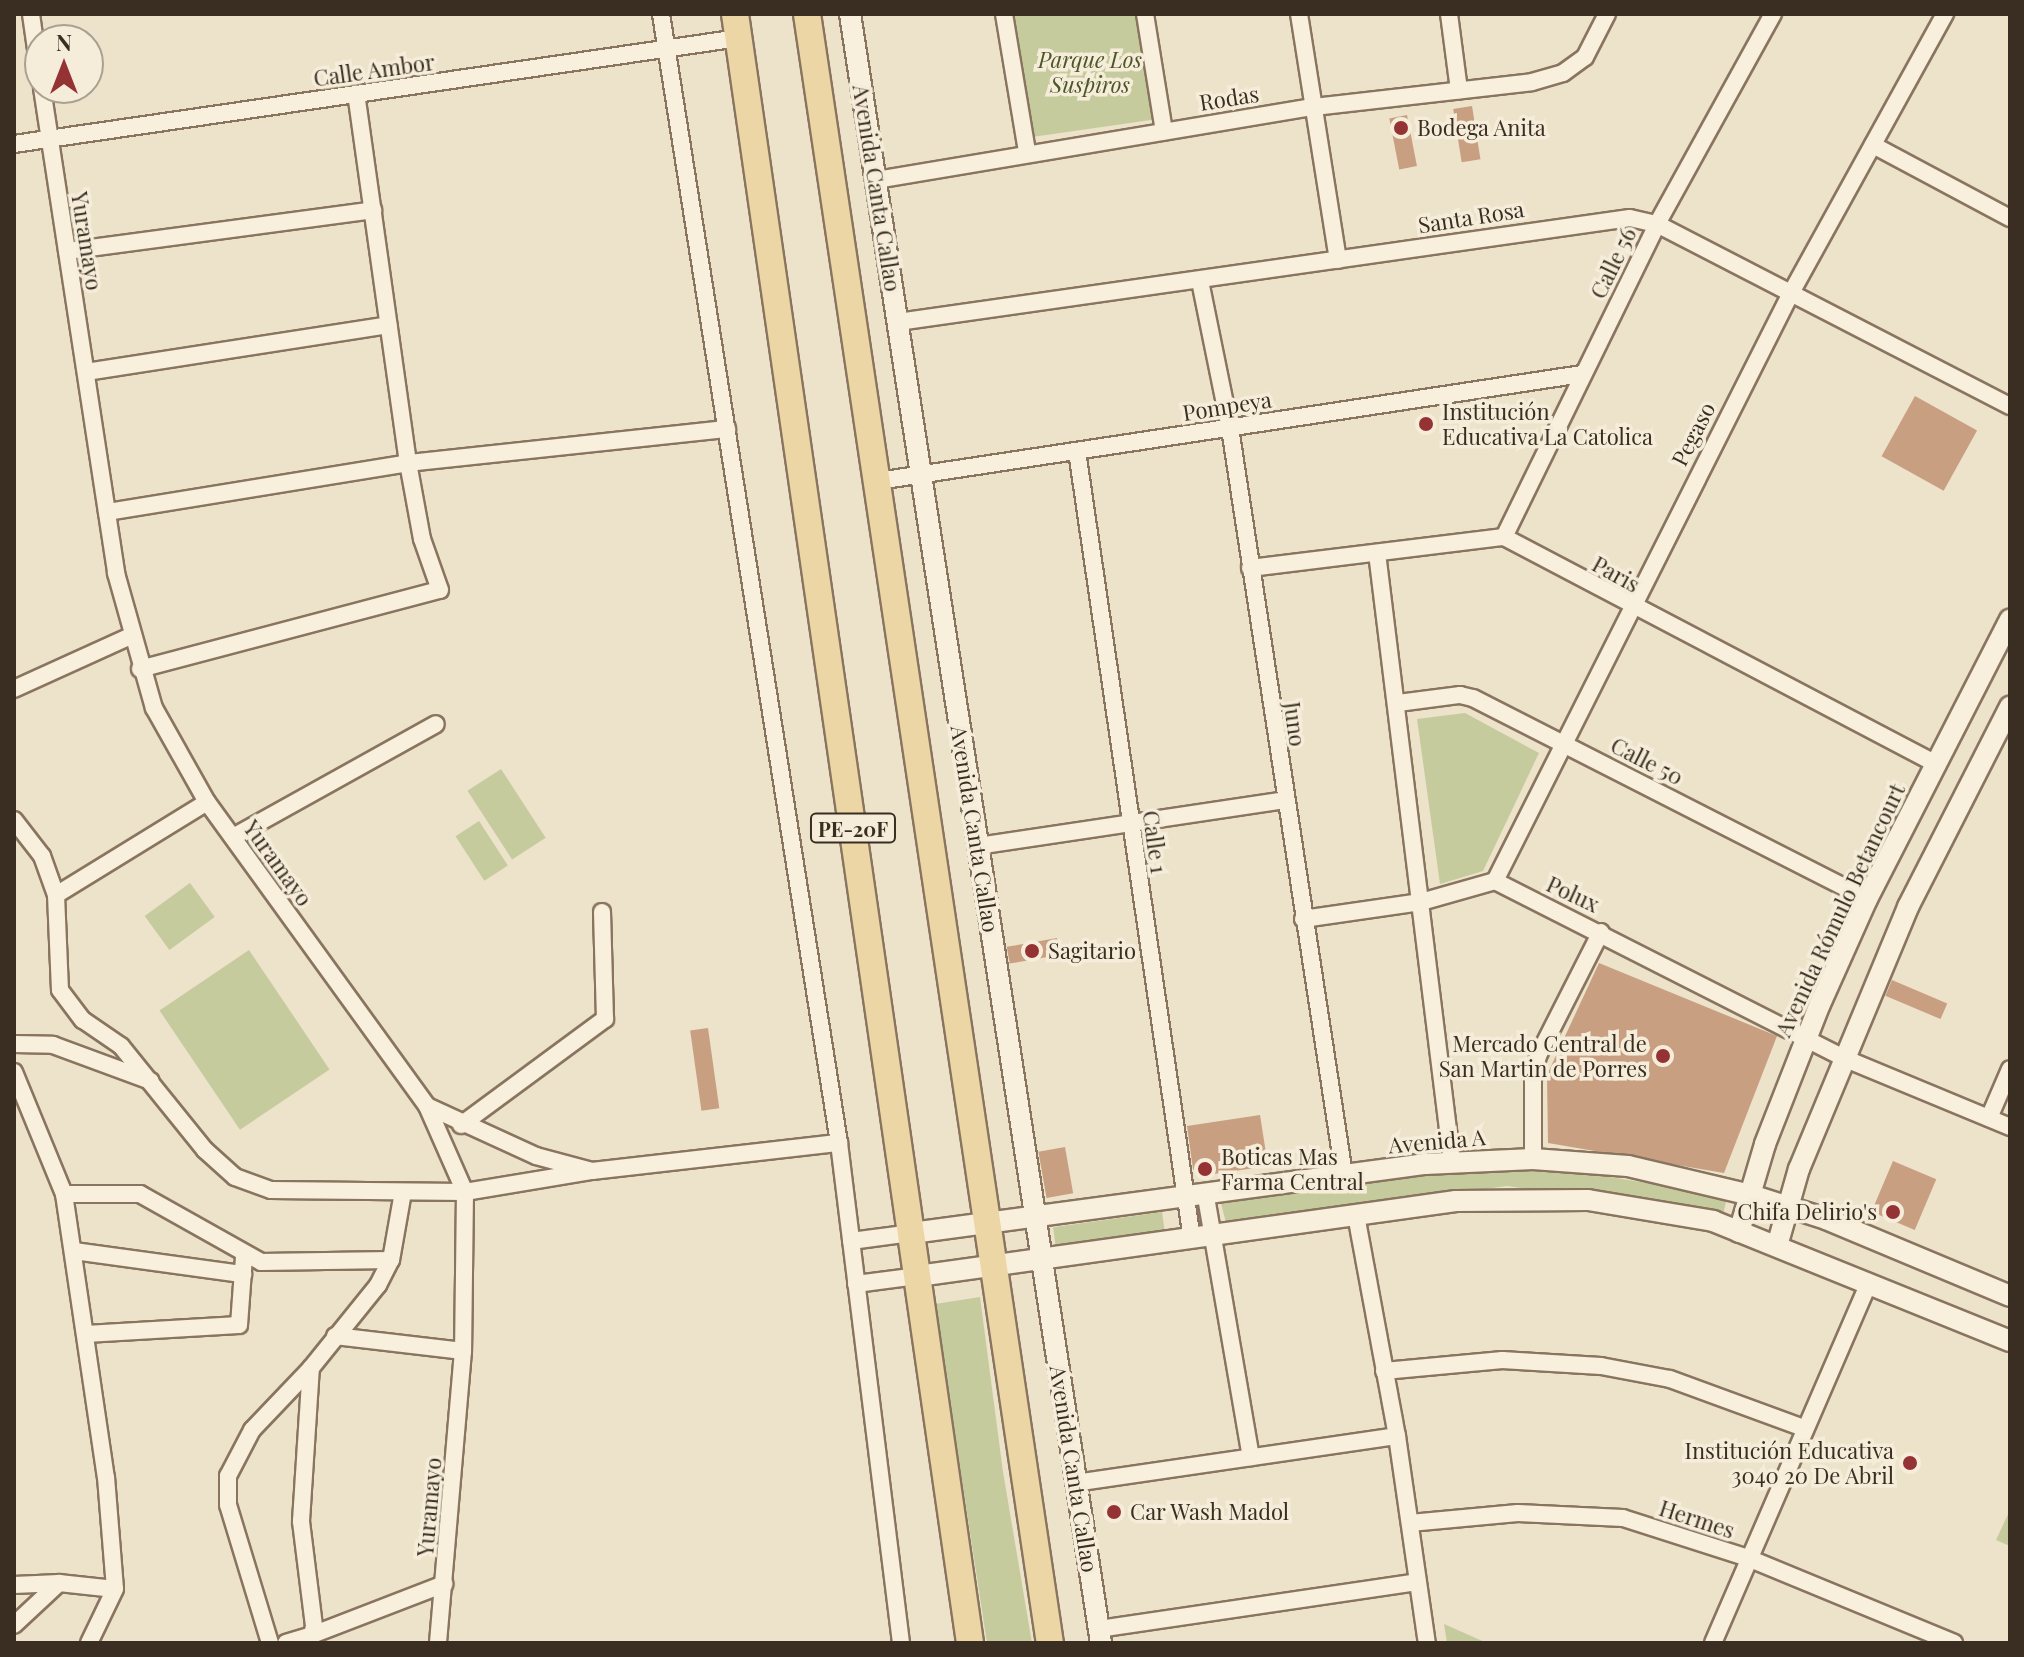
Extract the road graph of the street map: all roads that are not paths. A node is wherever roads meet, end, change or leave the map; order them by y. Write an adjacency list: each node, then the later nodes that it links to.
1 (661, 14): 12 (street)
2 (807, 14): 40 (main road, Avenida Canta Callao / PE-20F)
3 (850, 14): 22 (street, Avenida Canta Callao)
4 (1004, 14): 21 (street)
5 (1145, 14): 17 (street)
6 (1299, 14): 16 (street)
7 (1449, 14): 13 (street)
8 (1607, 14): 13 (street, Rodas)
9 (1773, 14): 25 (street, Calle 56)
10 (1945, 14): 20 (street, Pegaso)
11 (737, 26): 12 (street, Calle Ambor); 94 (main road, PE-20F)
12 (666, 51): 14 (street, Calle Ambor); 36 (street)
13 (1459, 90): 16 (street, Rodas)
14 (356, 94): 18 (street, Calle Ambor); 23 (street)
15 (44, 104): 18 (street, Yuramayo)
16 (1314, 107): 17 (street, Rodas); 27 (street)
17 (1164, 131): 21 (street, Rodas)
18 (49, 138): 19 (street, Calle Ambor); 26 (street, Yuramayo)
19 (14, 144)
20 (1873, 145): 24 (street); 29 (street, Pegaso)
21 (1027, 152): 22 (street, Rodas)
22 (876, 180): 30 (street, Avenida Canta Callao)
23 (373, 210): 26 (street); 31 (street)
24 (2010, 218)
25 (1657, 224): 27 (street, Santa Rosa); 29 (street, Santa Rosa); 33 (street, Calle 56)
26 (67, 251): 32 (street, Yuramayo)
27 (1338, 260): 28 (street, Santa Rosa)
28 (1200, 281): 30 (street, Santa Rosa); 35 (street, Juno)
29 (1791, 293): 34 (street, Santa Rosa); 45 (street, Pegaso)
30 (898, 322): 39 (street, Avenida Canta Callao)
31 (388, 325): 32 (street); 38 (street)
32 (86, 372): 41 (street, Yuramayo)
33 (1582, 374): 35 (street, Pompeya); 42 (street, Calle 56)
34 (2010, 406)
35 (1230, 428): 37 (street, Pompeya); 44 (street, Juno)
36 (727, 429): 38 (street); 78 (street)
37 (1077, 451): 39 (street, Pompeya); 58 (street, Calle 1)
38 (408, 463): 41 (street); 48 (street)
39 (919, 473): 40 (street, Pompeya); 60 (street, Avenida Canta Callao)
40 (878, 481): 92 (main road, Avenida Canta Callao / PE-20F)
41 (107, 512): 47 (street, Yuramayo)
42 (1504, 537): 43 (street); 45 (street, Paris)
43 (1377, 553): 44 (street); 50 (street)
44 (1250, 568): 55 (street, Juno)
45 (1629, 607): 53 (street, Pegaso); 54 (street, Paris)
46 (2010, 619): 54 (street, Avenida Rómulo Betancourt)
47 (131, 636): 48 (street, Yuramayo); 49 (street)
48 (140, 669): 56 (street, Yuramayo)
49 (14, 689)
50 (1398, 703): 53 (street, Calle 50); 64 (street)
51 (2010, 707): 70 (street)
52 (436, 724): 59 (street)
53 (1563, 742): 61 (street, Pegaso); 63 (street, Calle 50)
54 (1936, 764): 63 (street, Avenida Rómulo Betancourt)
55 (1284, 800): 58 (street); 66 (street, Juno)
56 (207, 802): 59 (street, Yuramayo); 62 (street)
57 (14, 820): 62 (street)
58 (1129, 821): 60 (street); 88 (street, Calle 1)
59 (233, 837): 74 (street, Yuramayo)
60 (978, 846): 91 (street, Avenida Canta Callao)
61 (1495, 881): 64 (street); 67 (street, Polux)
62 (56, 895): 73 (street)
63 (1867, 899): 68 (street, Avenida Rómulo Betancourt)
64 (1421, 902): 66 (street); 80 (street)
65 (602, 912): 76 (street)
66 (1303, 919): 82 (street, Juno)
67 (1601, 932): 68 (street, Polux); 79 (street)
68 (1805, 1038): 70 (street, Polux); 86 (street, Avenida Rómulo Betancourt)
69 (14, 1044): 73 (street)
70 (1846, 1059): 75 (street, Polux); 89 (street)
71 (2010, 1069): 75 (street)
72 (14, 1072): 85 (street)
73 (153, 1081): 83 (street)
74 (427, 1106): 76 (street); 84 (street, Yuramayo)
75 (1989, 1118): 77 (street, Polux)
76 (461, 1125): 81 (street)
77 (2010, 1127)
78 (839, 1143): 81 (street); 97 (street)
79 (1533, 1159): 80 (street, Avenida A); 86 (street, Avenida A)
80 (1452, 1162): 82 (street, Avenida A)
81 (592, 1171): 84 (street)
82 (1344, 1175): 87 (street, Avenida A)
83 (403, 1192): 84 (street); 101 (street)
84 (465, 1192): 111 (street, Yuramayo)
85 (64, 1194): 99 (street); 102 (street)
86 (1751, 1195): 89 (street, Avenida A); 93 (street, Avenida Rómulo Betancourt)
87 (1206, 1197): 88 (street, Avenida A); 95 (street)
88 (1185, 1201): 91 (street, Avenida A); 96 (street, Calle 1)
89 (1788, 1208): 98 (street); 107 (street, Avenida A)
90 (1356, 1215): 93 (street); 95 (street); 113 (street)
91 (1035, 1219): 92 (street, Avenida A); 100 (street, Avenida Canta Callao)
92 (986, 1224): 94 (street, Avenida A); 103 (main road, Avenida Canta Callao / PE-20F)
93 (1739, 1232): 98 (street)
94 (912, 1233): 97 (street, Avenida A); 104 (main road, PE-20F)
95 (1213, 1236): 96 (street); 116 (street)
96 (1192, 1239): 100 (street)
97 (851, 1241): 106 (street)
98 (1777, 1246): 105 (street)
99 (74, 1251): 102 (street); 108 (street)
100 (1041, 1259): 103 (street); 117 (street, Avenida Canta Callao)
101 (391, 1260): 102 (street); 109 (street)
102 (243, 1265): 108 (street)
103 (992, 1266): 104 (street); 134 (main road, Avenida Canta Callao / PE-20F)
104 (918, 1276): 106 (street); 133 (main road, PE-20F)
105 (1869, 1282): 110 (street); 114 (street)
106 (856, 1284): 132 (street)
107 (2010, 1296)
108 (86, 1334): 124 (street)
109 (335, 1336): 111 (street); 112 (street)
110 (2010, 1341)
111 (463, 1351): 122 (street, Yuramayo)
112 (311, 1368): 126 (street); 129 (street)
113 (1384, 1371): 114 (street); 115 (street)
114 (1804, 1428): 119 (street)
115 (1397, 1436): 116 (street); 118 (street)
116 (1251, 1457): 117 (street)
117 (1075, 1483): 127 (street, Avenida Canta Callao)
118 (1410, 1523): 119 (street, Hermes); 120 (street)
119 (1748, 1558): 136 (street); 137 (street, Hermes)
120 (1418, 1582): 127 (street); 135 (street)
121 (59, 1583): 123 (street); 124 (street); 125 (street)
122 (444, 1584): 126 (street); 131 (street, Yuramayo)
123 (14, 1585)
124 (115, 1589): 128 (street)
125 (14, 1625)
126 (312, 1635): 130 (street)
127 (1100, 1636)
128 (89, 1643)
129 (270, 1643)
130 (286, 1643)
131 (438, 1643)
132 (901, 1643)
133 (970, 1643)
134 (1050, 1643)
135 (1427, 1643)
136 (1713, 1643)
137 (1954, 1643)

